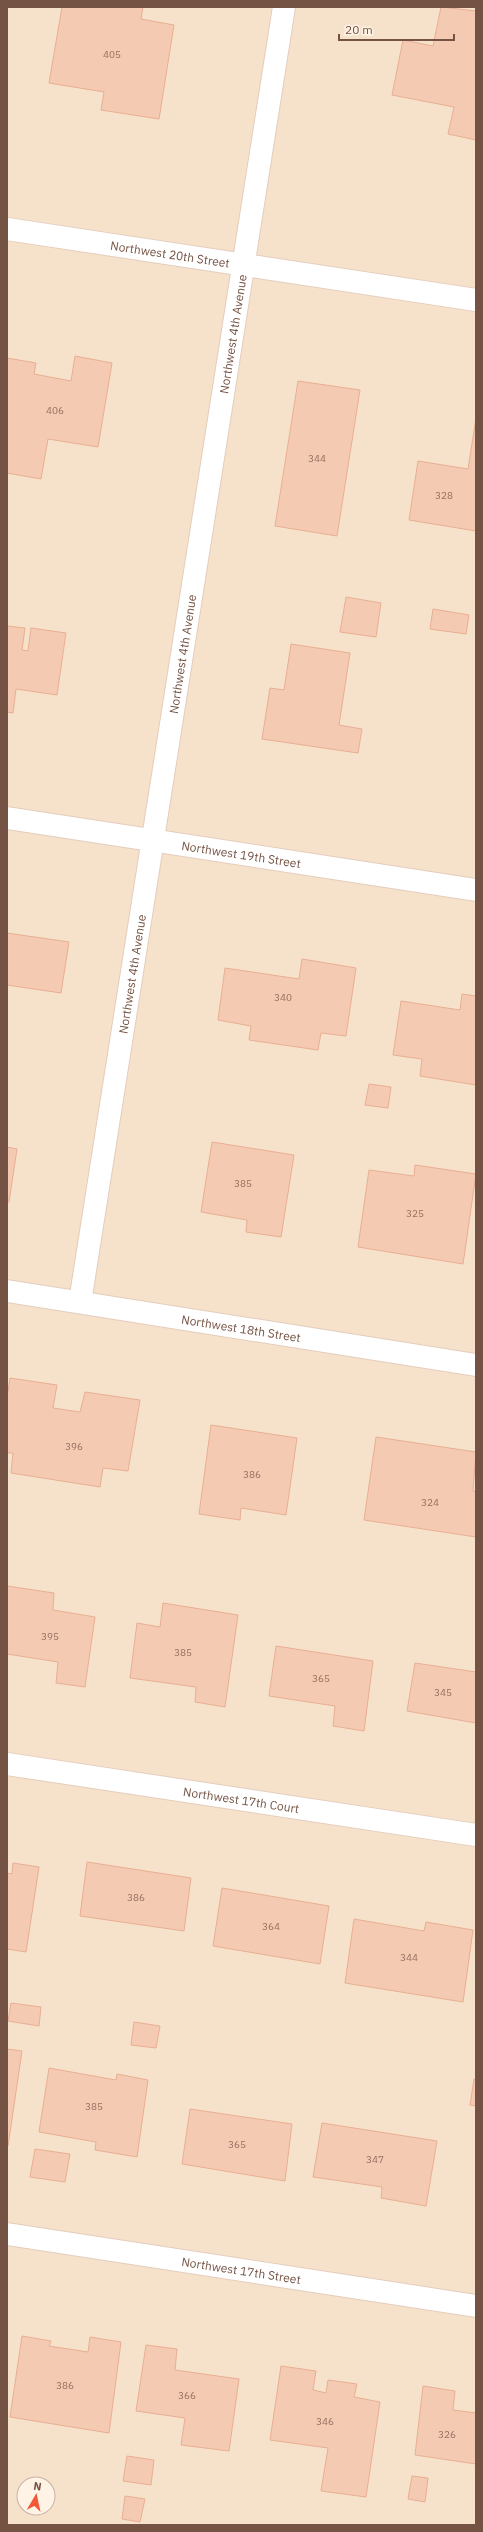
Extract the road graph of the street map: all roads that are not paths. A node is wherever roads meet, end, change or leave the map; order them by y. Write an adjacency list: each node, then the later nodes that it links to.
1 (284, 7): 3 (street, Northwest 4th Avenue)
2 (7, 229): 3 (street, Northwest 20th Street)
3 (243, 265): 4 (street, Northwest 20th Street); 6 (street, Northwest 4th Avenue)
4 (476, 300)
5 (7, 818): 6 (street, Northwest 19th Street)
6 (153, 839): 7 (street, Northwest 19th Street); 9 (street, Northwest 4th Avenue)
7 (476, 890)
8 (7, 1291): 9 (street, Northwest 18th Street)
9 (80, 1302): 10 (street, Northwest 18th Street)
10 (476, 1365)
11 (7, 1764): 12 (street, Northwest 17th Court)
12 (476, 1835)
13 (7, 2234): 14 (street, Northwest 17th Street)
14 (476, 2306)

